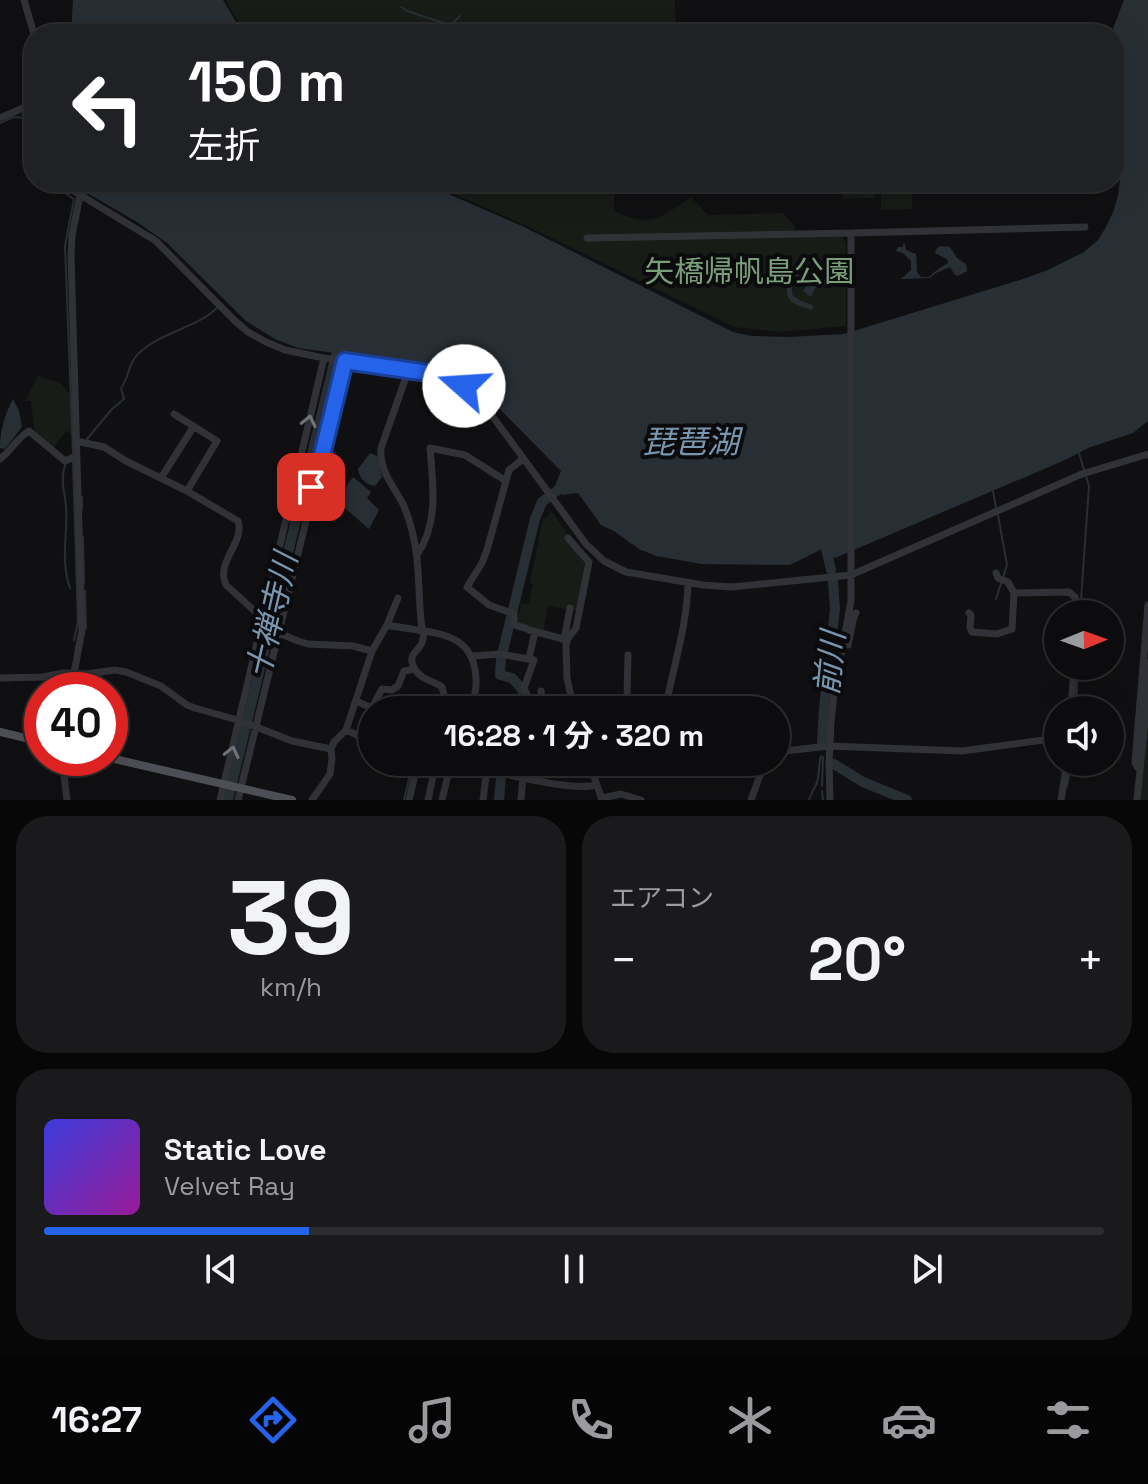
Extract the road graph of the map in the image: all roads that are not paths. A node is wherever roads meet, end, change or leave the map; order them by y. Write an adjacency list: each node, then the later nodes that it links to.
1 (24, 0): 2 (street)
2 (31, 24)
3 (24, 107): 4 (street)
4 (0, 118)
5 (75, 192): 6 (street)
6 (80, 195): 10 (street); 15 (street)
7 (1085, 227): 8 (street)
8 (851, 233): 9 (street); 25 (street)
9 (587, 238)
10 (325, 358): 11 (street); 35 (street, one-way to 10)
11 (344, 361): 19 (street); 37 (street)
12 (405, 380): 24 (street)
13 (174, 414): 14 (street)
14 (194, 426): 20 (street); 22 (street)
15 (76, 441): 17 (street); 20 (street)
16 (1148, 454): 25 (street)
17 (76, 456): 18 (street); 47 (street)
18 (0, 459)
19 (523, 459): 21 (street); 27 (street)
20 (161, 478): 22 (street)
21 (506, 481): 24 (street); 39 (street)
22 (187, 491): 35 (street)
23 (568, 538): 40 (street)
24 (417, 555): 38 (street)
25 (851, 570): 27 (street); 70 (street)
26 (996, 573): 28 (street)
27 (688, 583): 60 (street)
28 (1014, 593): 30 (street); 34 (street)
29 (398, 598): 36 (street)
30 (1075, 600)
31 (1148, 605): 74 (street)
32 (570, 608): 40 (street)
33 (856, 613): 70 (street)
34 (969, 613)
35 (264, 621): 37 (street); 63 (street)
36 (387, 625): 38 (street); 41 (street)
37 (278, 632): 41 (street); 64 (street)
38 (423, 632): 43 (street); 46 (street)
39 (535, 632): 40 (street); 44 (street)
40 (566, 640): 58 (street)
41 (372, 651): 61 (street)
42 (628, 655): 59 (street)
43 (472, 656): 44 (street); 56 (street)
44 (529, 658): 54 (street)
45 (1148, 661): 62 (street)
46 (415, 669): 55 (street); 61 (street)
47 (73, 672)
48 (101, 672): 49 (street)
49 (126, 672)
50 (128, 672): 63 (street)
51 (24, 677): 52 (street)
52 (0, 678)
53 (541, 691): 57 (street)
54 (527, 695)
55 (444, 696)
56 (474, 696)
57 (542, 696)
58 (571, 696)
59 (627, 696)
60 (668, 696)
61 (356, 701): 65 (street)
62 (1146, 720): 74 (street)
63 (240, 721): 64 (street); 85 (street, one-way to 63)
64 (255, 726): 71 (street); 87 (street)
65 (346, 730): 67 (street); 71 (street)
66 (0, 732): 68 (main road)
67 (358, 736)
68 (24, 738)
69 (1044, 740): 70 (street)
70 (827, 747): 72 (street); 101 (street)
71 (331, 749): 93 (street)
72 (790, 751)
73 (128, 762): 85 (main road)
74 (1138, 767): 103 (street)
75 (64, 776): 89 (street)
76 (415, 776): 94 (street)
77 (433, 776): 95 (street)
78 (448, 776): 96 (street)
79 (486, 776): 97 (street)
80 (520, 776): 84 (street)
81 (593, 776): 86 (street)
82 (760, 776): 100 (street)
83 (1065, 776): 102 (street)
84 (523, 777): 86 (street); 98 (street)
85 (225, 785): 87 (main road); 90 (street)
86 (596, 785): 88 (street)
87 (240, 788): 91 (street); 92 (main road)
88 (602, 799): 99 (street)
89 (67, 800)
90 (220, 800)
91 (238, 800)
92 (292, 800)
93 (312, 800)
94 (409, 800)
95 (428, 800)
96 (442, 800)
97 (483, 800)
98 (521, 800)
99 (641, 800)
100 (751, 800)
101 (830, 800)
102 (1061, 800)
103 (1135, 800)

